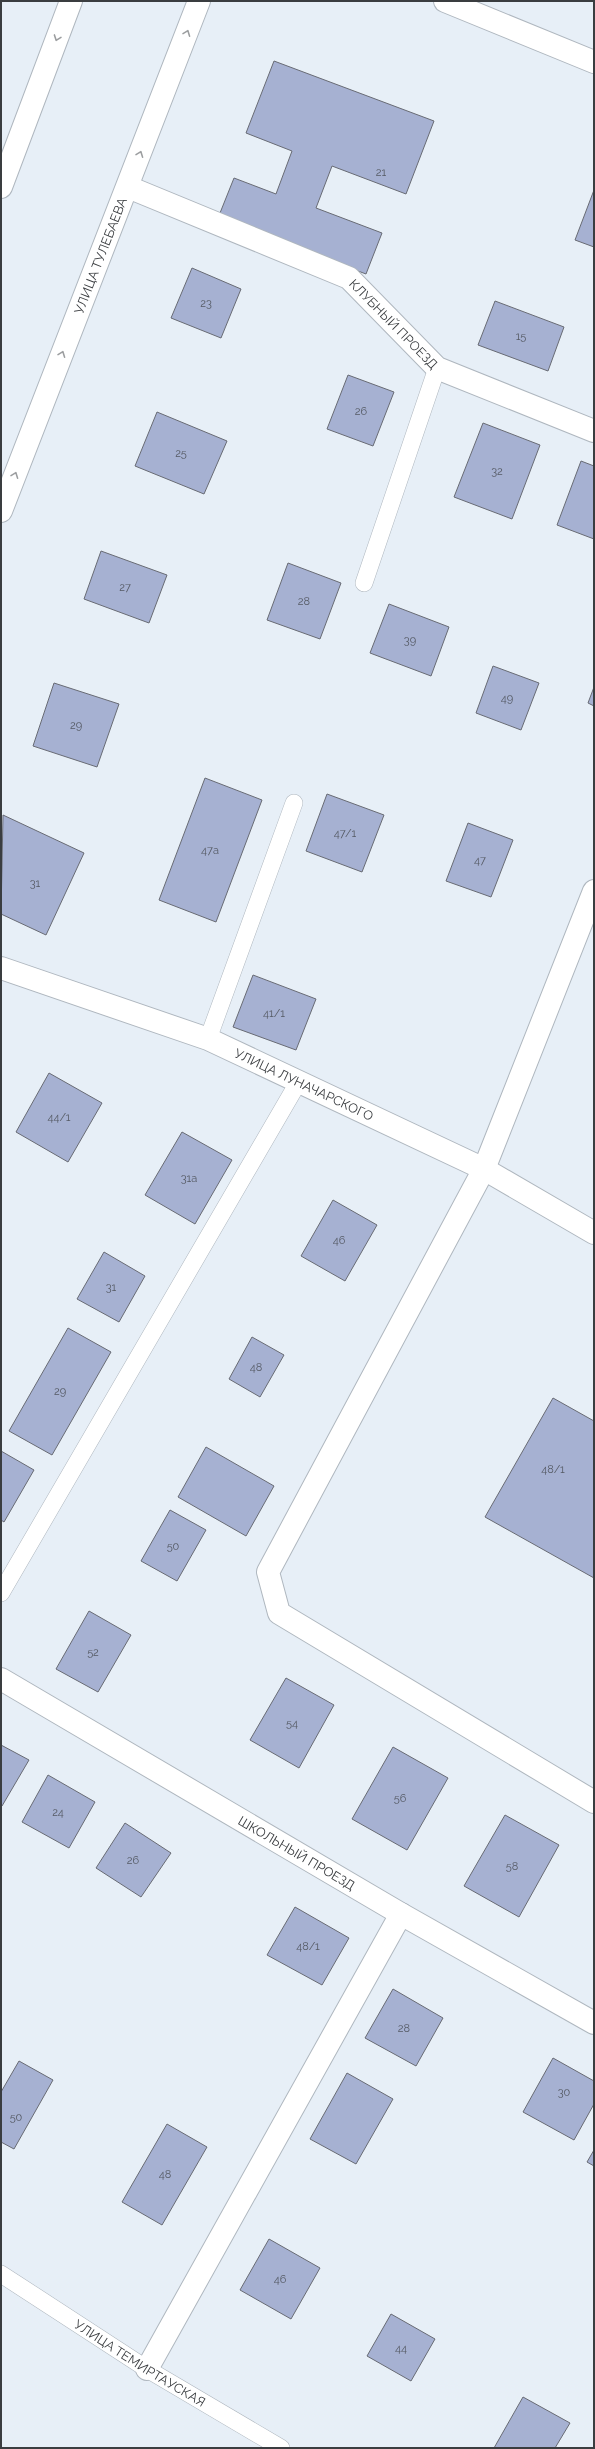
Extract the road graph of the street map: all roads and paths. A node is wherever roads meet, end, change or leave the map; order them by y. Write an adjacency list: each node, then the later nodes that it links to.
1 (71, 1): 5 (street, one-way to 5)
2 (199, 1): 7 (street, УЛИЦА ТУЛЕБАЕВА, one-way to 2)
3 (445, 1): 4 (street)
4 (594, 62)
5 (8, 147): 6 (street)
6 (1, 186)
7 (128, 187): 8 (street, КЛУБНЫЙ ПРОЕЗД); 10 (street, УЛИЦА ТУЛЕБАЕВА, one-way to 7)
8 (437, 368): 9 (street, КЛУБНЫЙ ПРОЕЗД); 11 (lane)
9 (594, 431)
10 (1, 511)
11 (364, 583)
12 (294, 803): 15 (lane)
13 (594, 891): 17 (street)
14 (1, 968): 15 (street, УЛИЦА ЛУНАЧАРСКОГО)
15 (208, 1038): 16 (street, УЛИЦА ЛУНАЧАРСКОГО)
16 (298, 1081): 17 (street, УЛИЦА ЛУНАЧАРСКОГО); 19 (lane)
17 (484, 1169): 18 (street, УЛИЦА ЛУНАЧАРСКОГО); 21 (street)
18 (594, 1233)
19 (1, 1593)
20 (1, 1679): 22 (street, ШКОЛЬНЫЙ ПРОЕЗД)
21 (594, 1802)
22 (401, 1914): 23 (street, ШКОЛЬНЫЙ ПРОЕЗД); 25 (street)
23 (594, 2023)
24 (1, 2274): 25 (lane, УЛИЦА ТЕМИРТАУСКАЯ)
25 (147, 2369): 26 (lane, УЛИЦА ТЕМИРТАУСКАЯ)
26 (281, 2448)

